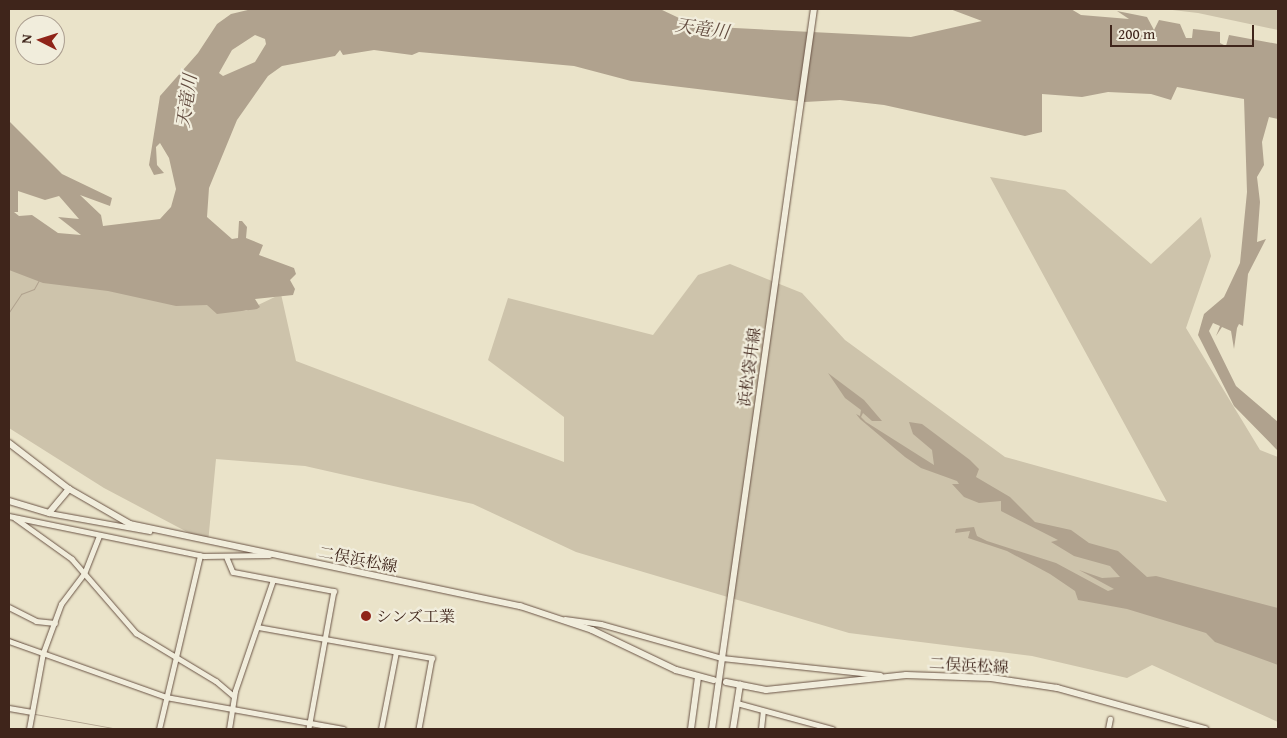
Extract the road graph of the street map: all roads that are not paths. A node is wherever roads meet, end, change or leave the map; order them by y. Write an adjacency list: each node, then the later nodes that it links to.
1 (814, 9): 24 (main road, 浜松袋井線)
2 (9, 443): 3 (main road, 二俣浜松線)
3 (69, 489): 5 (street); 8 (main road, 二俣浜松線)
4 (9, 501): 5 (street)
5 (49, 513): 8 (street)
6 (9, 516): 7 (street)
7 (15, 518): 9 (street); 13 (street)
8 (158, 532): 10 (main road, 二俣浜松線)
9 (99, 536): 11 (street); 13 (street)
10 (270, 555): 12 (street); 16 (main road, 二俣浜松線)
11 (200, 556): 12 (street); 23 (street)
12 (227, 558): 14 (street)
13 (84, 574): 17 (street); 23 (street)
14 (273, 580): 18 (street); 19 (street)
15 (9, 607): 17 (street)
16 (565, 619): 24 (street); 26 (main road, 二俣浜松線)
17 (55, 622): 21 (street)
18 (258, 627): 19 (street); 30 (street)
19 (324, 639): 22 (street); 38 (street)
20 (9, 641): 21 (street)
21 (43, 652): 31 (street); 36 (street)
22 (396, 652): 43 (street); 44 (street)
23 (176, 658): 30 (street); 31 (street)
24 (722, 658): 25 (street); 46 (main road, 浜松袋井線)
25 (906, 676): 29 (main road, 二俣浜松線); 51 (main road, 二俣浜松線)
26 (698, 677): 27 (main road, 二俣浜松線); 45 (main road)
27 (714, 680)
28 (726, 682): 29 (main road, 二俣浜松線)
29 (740, 684): 32 (main road)
30 (234, 696): 34 (street)
31 (166, 698): 34 (street); 40 (street)
32 (737, 704): 35 (street); 47 (main road)
33 (9, 708): 36 (street)
34 (232, 709): 38 (street); 41 (street)
35 (763, 711): 48 (street); 49 (street)
36 (32, 712): 39 (street)
37 (1110, 719): 50 (street)
38 (310, 727): 42 (street)
39 (30, 729)
40 (159, 729)
41 (229, 729)
42 (343, 729)
43 (381, 729)
44 (419, 729)
45 (691, 729)
46 (712, 729)
47 (733, 729)
48 (761, 729)
49 (833, 729)
50 (1108, 729)
51 (1205, 729)

